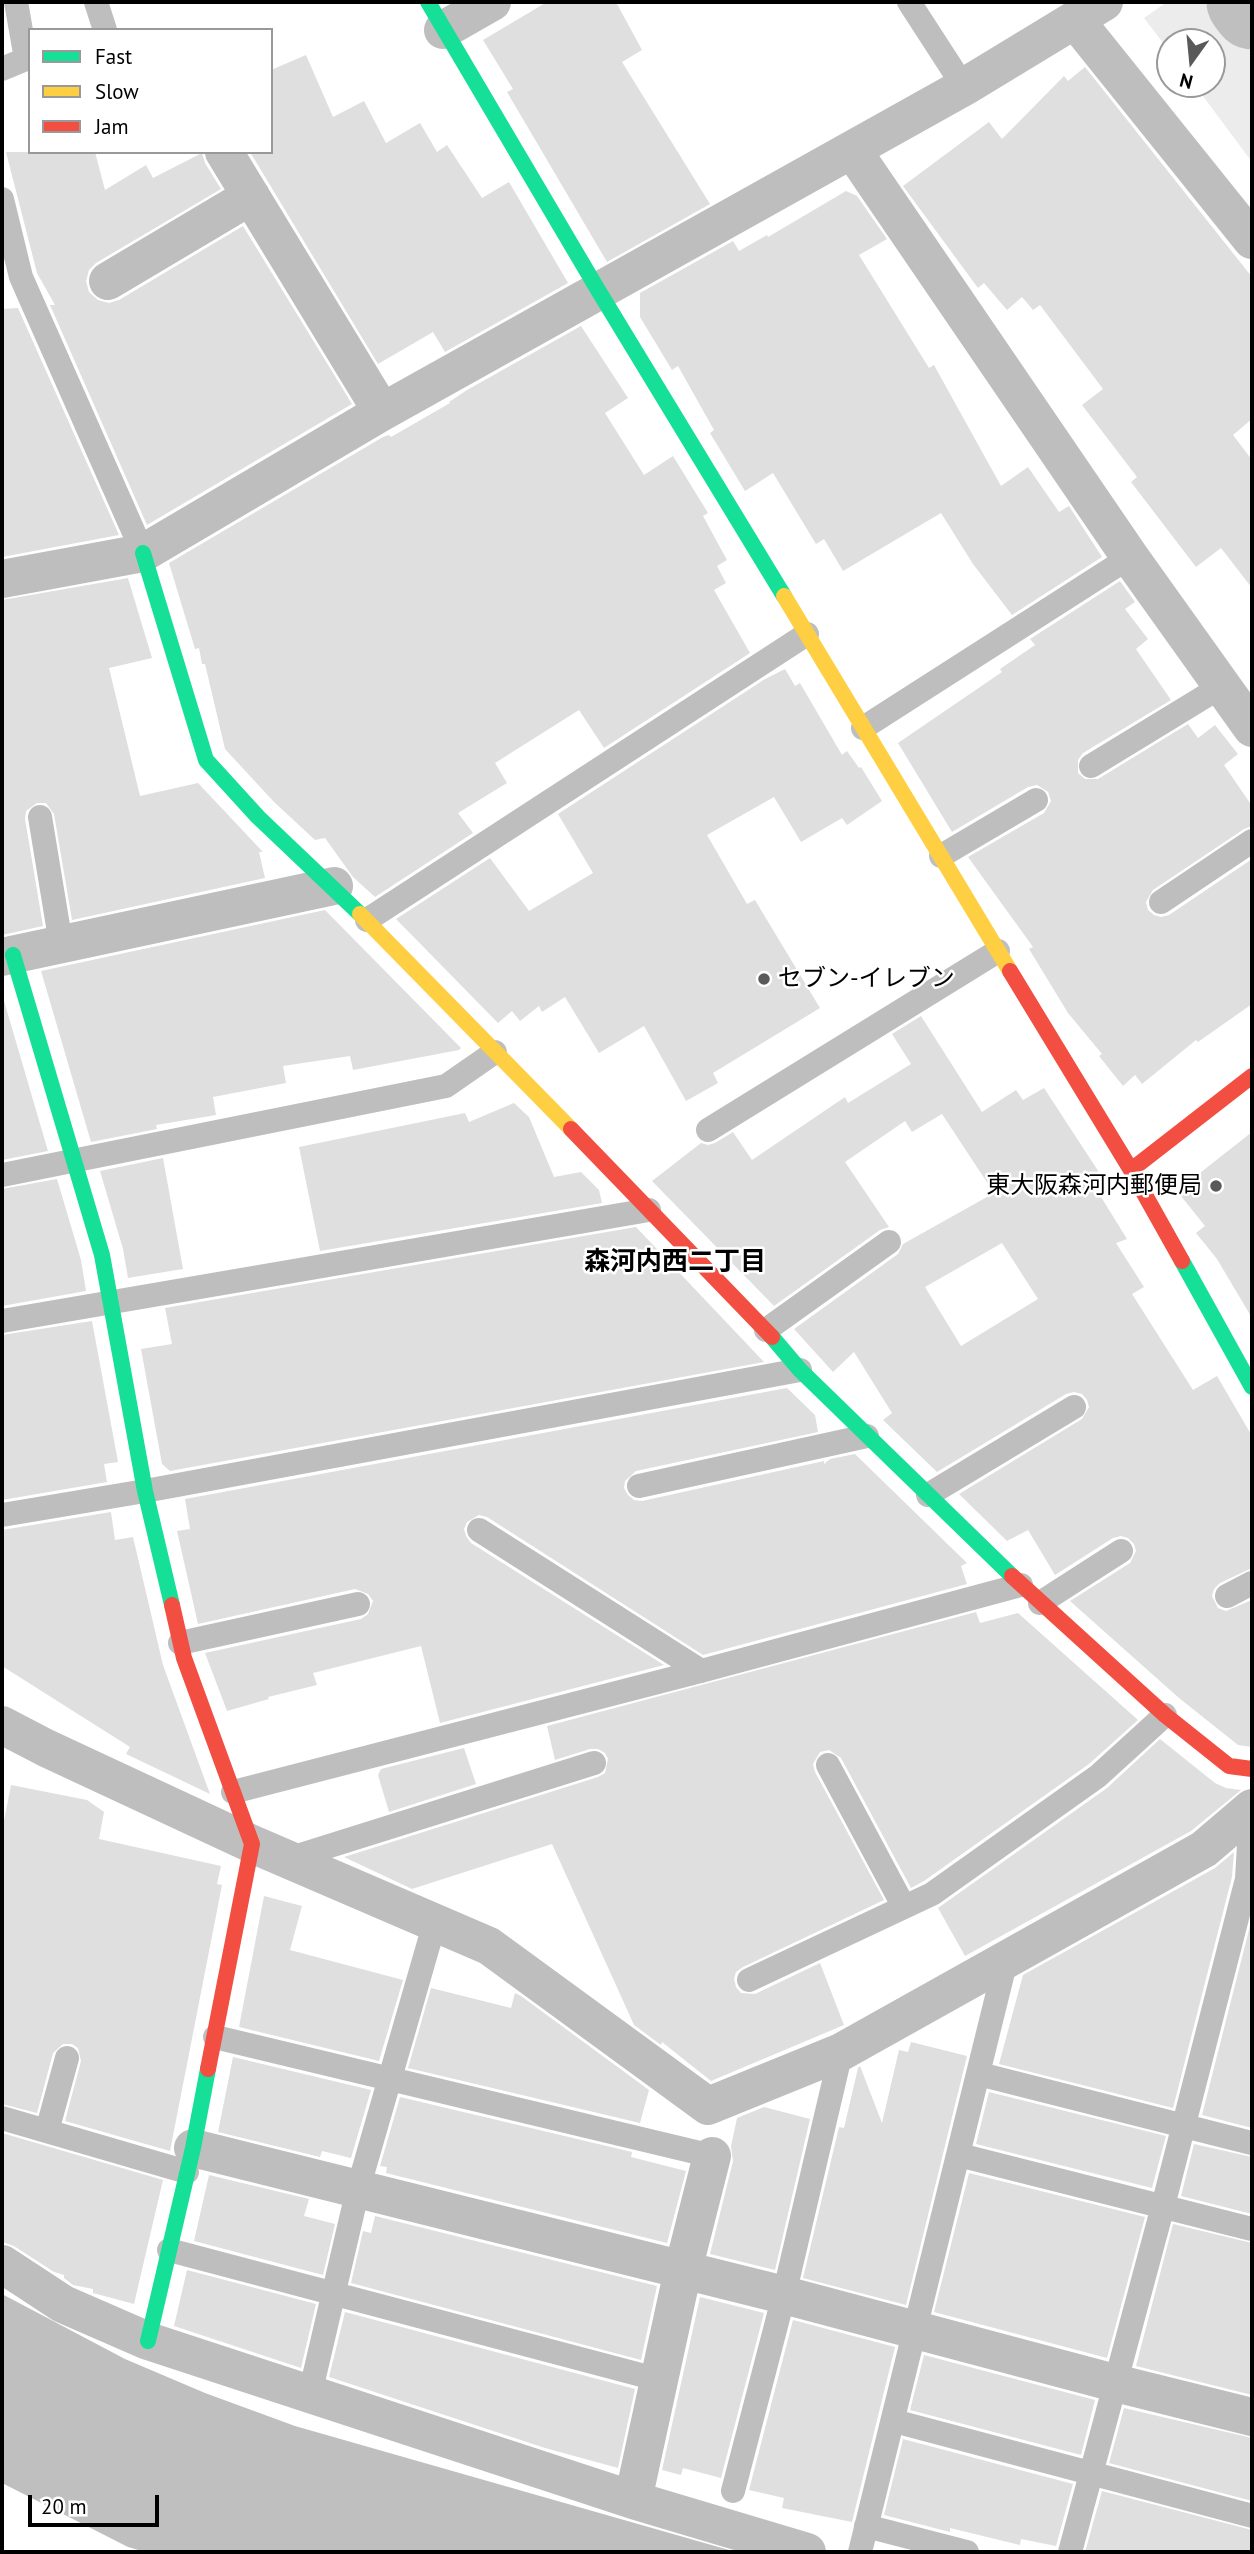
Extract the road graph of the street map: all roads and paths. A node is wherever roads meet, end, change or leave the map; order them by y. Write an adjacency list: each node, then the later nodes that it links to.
1 (16, 2): 8 (lane)
2 (96, 2): 7 (lane)
3 (492, 2): 6 (street)
4 (909, 2): 9 (lane)
5 (1090, 11): 9 (street); 14 (street)
6 (436, 16): 16 (street)
7 (103, 28)
8 (2, 69)
9 (964, 87): 10 (street)
10 (853, 151): 16 (street); 19 (street)
11 (225, 154): 12 (street)
12 (251, 196): 15 (street); 17 (street)
13 (2, 199): 18 (lane)
14 (1252, 240)
15 (108, 281)
16 (598, 290): 17 (street); 21 (street)
17 (382, 412): 18 (street)
18 (144, 553): 20 (street); 30 (street)
19 (1130, 557): 22 (street); 23 (lane)
20 (2, 579)
21 (807, 634): 23 (street); 32 (lane)
22 (1222, 686): 24 (street); 25 (lane)
23 (863, 728): 29 (street)
24 (1252, 729)
25 (1091, 766)
26 (1036, 800): 29 (lane)
27 (40, 817): 33 (lane)
28 (1252, 841): 31 (lane)
29 (941, 856): 34 (street)
30 (334, 886): 32 (street); 33 (street)
31 (1161, 902)
32 (368, 920): 36 (street)
33 (61, 944): 35 (street)
34 (998, 951): 38 (lane); 40 (street)
35 (7, 956): 39 (street)
36 (495, 1052): 39 (lane); 42 (street)
37 (1252, 1076): 40 (street)
38 (708, 1130)
39 (74, 1162): 41 (lane); 44 (street)
40 (1131, 1170): 48 (street)
41 (2, 1175)
42 (649, 1210): 44 (lane); 46 (street)
43 (889, 1242): 46 (lane)
44 (111, 1303): 45 (lane); 52 (street)
45 (2, 1321)
46 (766, 1330): 47 (street)
47 (800, 1370): 50 (street); 52 (lane)
48 (1252, 1387)
49 (1074, 1407): 53 (lane)
50 (867, 1436): 51 (lane); 53 (street)
51 (639, 1486)
52 (145, 1491): 54 (lane); 62 (street)
53 (928, 1495): 58 (street)
54 (2, 1515)
55 (479, 1530): 63 (lane)
56 (1121, 1550): 60 (lane)
57 (1252, 1583): 59 (lane)
58 (1021, 1585): 60 (street); 63 (lane)
59 (1227, 1596)
60 (1040, 1603): 64 (street)
61 (358, 1604): 62 (lane)
62 (180, 1643): 69 (street)
63 (701, 1671): 69 (lane)
64 (1165, 1714): 68 (street); 73 (lane)
65 (2, 1728): 71 (street)
66 (594, 1763): 72 (lane)
67 (828, 1765): 73 (lane)
68 (1252, 1769)
69 (233, 1792): 71 (street)
70 (1252, 1810): 75 (street); 84 (lane)
71 (252, 1844): 72 (street); 77 (street)
72 (288, 1859): 74 (street)
73 (904, 1908): 76 (lane)
74 (435, 1922): 81 (lane); 82 (street)
75 (1006, 1960): 78 (street); 80 (lane)
76 (749, 1980)
77 (215, 2037): 81 (lane); 89 (street)
78 (841, 2052): 82 (street); 97 (lane)
79 (67, 2058): 85 (lane)
80 (979, 2074): 84 (lane); 88 (lane)
81 (389, 2079): 87 (lane); 90 (lane)
82 (708, 2106): 87 (street)
83 (2, 2118): 85 (lane)
84 (1183, 2125): 86 (lane); 91 (lane)
85 (47, 2131): 89 (lane)
86 (1252, 2143)
87 (704, 2155): 95 (street)
88 (959, 2155): 91 (lane); 98 (lane)
89 (190, 2160): 90 (street); 93 (street)
90 (358, 2189): 95 (street); 96 (lane)
91 (1163, 2206): 92 (lane); 101 (lane)
92 (1252, 2229)
93 (169, 2250): 96 (lane); 99 (street)
94 (2, 2264): 99 (street)
95 (683, 2270): 97 (street); 100 (street)
96 (334, 2294): 100 (lane); 102 (lane)
97 (784, 2295): 98 (street); 106 (lane)
98 (916, 2330): 101 (street); 104 (lane)
99 (148, 2341): 102 (street)
100 (660, 2380): 107 (street)
101 (1115, 2383): 103 (street); 105 (lane)
102 (310, 2394): 107 (street)
103 (1252, 2417)
104 (894, 2421): 105 (lane); 109 (lane)
105 (1090, 2473): 108 (lane); 113 (lane)
106 (733, 2491)
107 (633, 2500): 110 (street)
108 (1252, 2516)
109 (866, 2526): 111 (lane); 112 (lane)
110 (807, 2552)
111 (860, 2552)
112 (967, 2552)
113 (1070, 2552)

